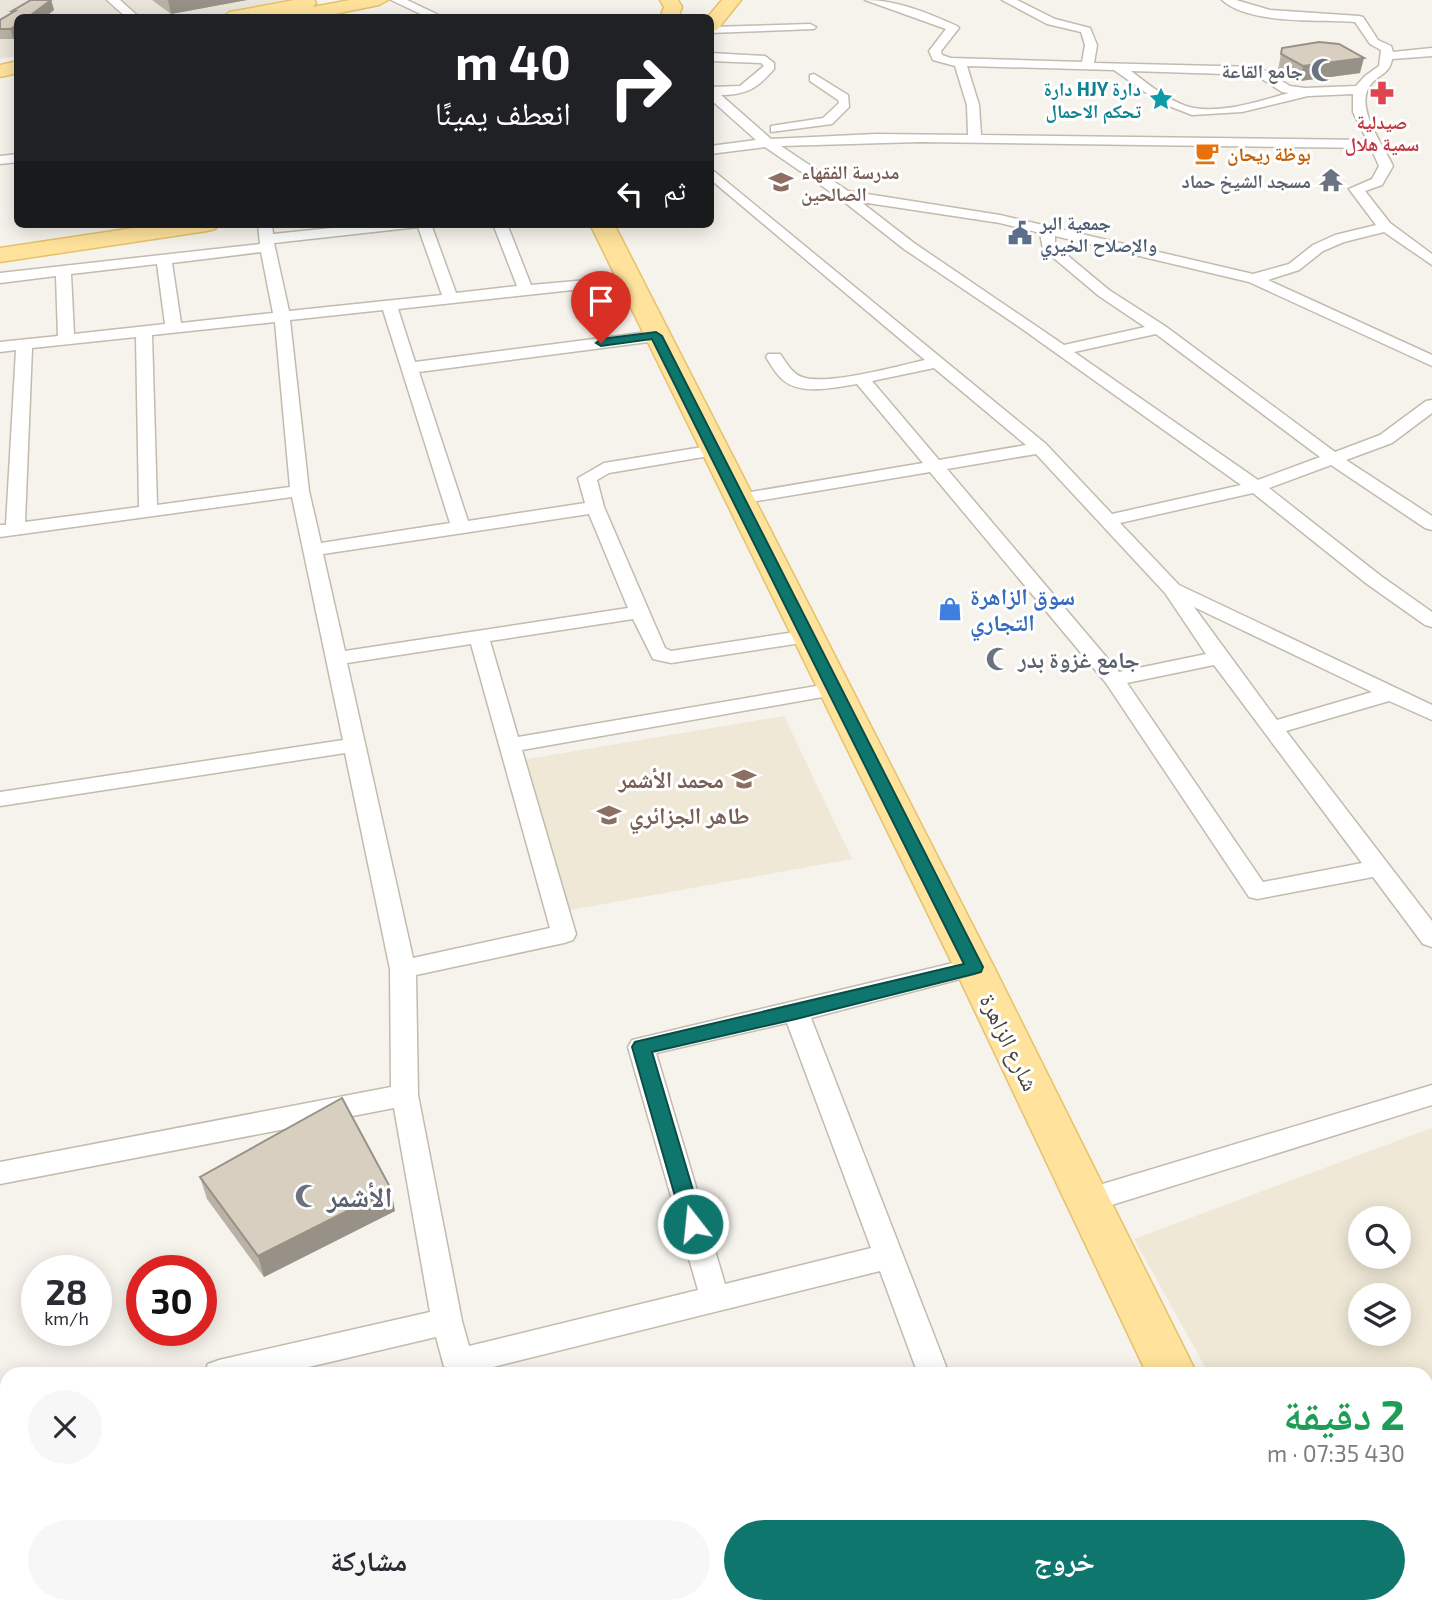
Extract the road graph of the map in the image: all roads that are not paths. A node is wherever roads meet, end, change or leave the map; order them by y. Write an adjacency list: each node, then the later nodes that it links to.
1 (113, 0): 9 (street)
2 (325, 0): 10 (main road)
3 (379, 0): 11 (main road)
4 (397, 0): 12 (street)
5 (732, 0): 13 (main road)
6 (871, 0): 19 (street)
7 (1008, 0): 20 (street)
8 (1228, 0): 17 (street)
9 (130, 14)
10 (251, 14)
11 (305, 14)
12 (430, 14)
13 (714, 23)
14 (810, 27): 15 (street)
15 (714, 28)
16 (1432, 52): 17 (street)
17 (1386, 56): 23 (street)
18 (714, 57): 24 (street)
19 (960, 63): 20 (street); 29 (street)
20 (1087, 65): 21 (street)
21 (1116, 66): 25 (street); 27 (street)
22 (814, 78): 28 (street)
23 (1359, 90): 25 (street); 30 (street)
24 (714, 92)
25 (1305, 92): 27 (street)
26 (714, 96): 28 (street)
27 (1221, 128): 29 (street); 30 (street)
28 (761, 137): 29 (street); 31 (street); 35 (street)
29 (975, 139)
30 (1377, 144): 36 (street)
31 (714, 149)
32 (714, 175): 33 (street)
33 (734, 192): 34 (street); 67 (street)
34 (714, 194)
35 (843, 194): 43 (street); 64 (street)
36 (1385, 226): 48 (street); 52 (street)
37 (90, 228): 45 (main road)
38 (180, 228): 46 (main road)
39 (368, 228): 44 (street)
40 (425, 228): 54 (street)
41 (502, 228): 53 (street)
42 (604, 228): 51 (main road, شارع الزاهرة)
43 (1046, 229): 52 (street); 58 (street)
44 (266, 237): 47 (street); 56 (street)
45 (0, 241)
46 (0, 255)
47 (164, 260): 49 (street); 57 (street)
48 (1432, 261)
49 (63, 272): 50 (street); 61 (street)
50 (0, 278)
51 (628, 279): 53 (street); 60 (main road, شارع الزاهرة)
52 (1254, 279): 66 (street)
53 (526, 291): 54 (street)
54 (451, 299): 55 (street)
55 (389, 306): 56 (street); 68 (street)
56 (282, 317): 57 (street); 76 (street)
57 (174, 328): 59 (street)
58 (1159, 329): 64 (street); 73 (street)
59 (144, 332): 61 (street); 79 (street)
60 (656, 336): 68 (street); 72 (main road, شارع الزاهرة)
61 (66, 340): 62 (street)
62 (24, 345): 63 (street); 83 (street)
63 (0, 347)
64 (1061, 350): 75 (street)
65 (774, 357): 69 (street)
66 (1432, 361)
67 (937, 362): 69 (street); 71 (street)
68 (409, 368): 82 (street)
69 (860, 377): 74 (street)
70 (1432, 405): 73 (street)
71 (1040, 448): 74 (street); 80 (street)
72 (715, 450): 77 (main road, شارع الزاهرة); 78 (street)
73 (1333, 459): 75 (street); 81 (street)
74 (934, 466): 77 (street); 92 (street)
75 (1256, 487): 80 (street); 87 (street)
76 (300, 491): 79 (street); 84 (street)
77 (739, 499): 89 (main road, شارع الزاهرة)
78 (595, 507): 82 (street); 86 (street)
79 (148, 511): 83 (street)
80 (1108, 520): 85 (street)
81 (1432, 524)
82 (461, 527): 84 (street)
83 (8, 530)
84 (312, 550): 91 (street)
85 (1171, 589): 90 (street); 94 (street)
86 (640, 612): 88 (street); 89 (street)
87 (1432, 621)
88 (479, 636): 91 (street); 98 (street)
89 (808, 636): 93 (main road, شارع الزاهرة)
90 (1219, 658): 92 (street); 96 (street)
91 (335, 659): 97 (street)
92 (1114, 679): 100 (street)
93 (834, 689): 98 (street); 102 (main road, شارع الزاهرة)
94 (1392, 693): 95 (street); 96 (street)
95 (1432, 713)
96 (1272, 728): 100 (street)
97 (352, 745): 99 (street); 103 (street)
98 (510, 745): 103 (street)
99 (0, 799)
100 (1379, 868): 101 (street)
101 (1432, 938)
102 (974, 967): 104 (street); 108 (main road, شارع الزاهرة)
103 (403, 969): 105 (street)
104 (796, 1013): 109 (street); 110 (street)
105 (405, 1095): 107 (street); 111 (street)
106 (1432, 1095): 108 (street)
107 (0, 1173)
108 (1086, 1201): 116 (main road, شارع الزاهرة)
109 (889, 1256): 110 (street); 115 (street)
110 (715, 1299): 114 (street)
111 (447, 1321): 112 (street); 113 (street)
112 (249, 1367)
113 (461, 1367)
114 (465, 1367)
115 (931, 1367)
116 (1169, 1367)

